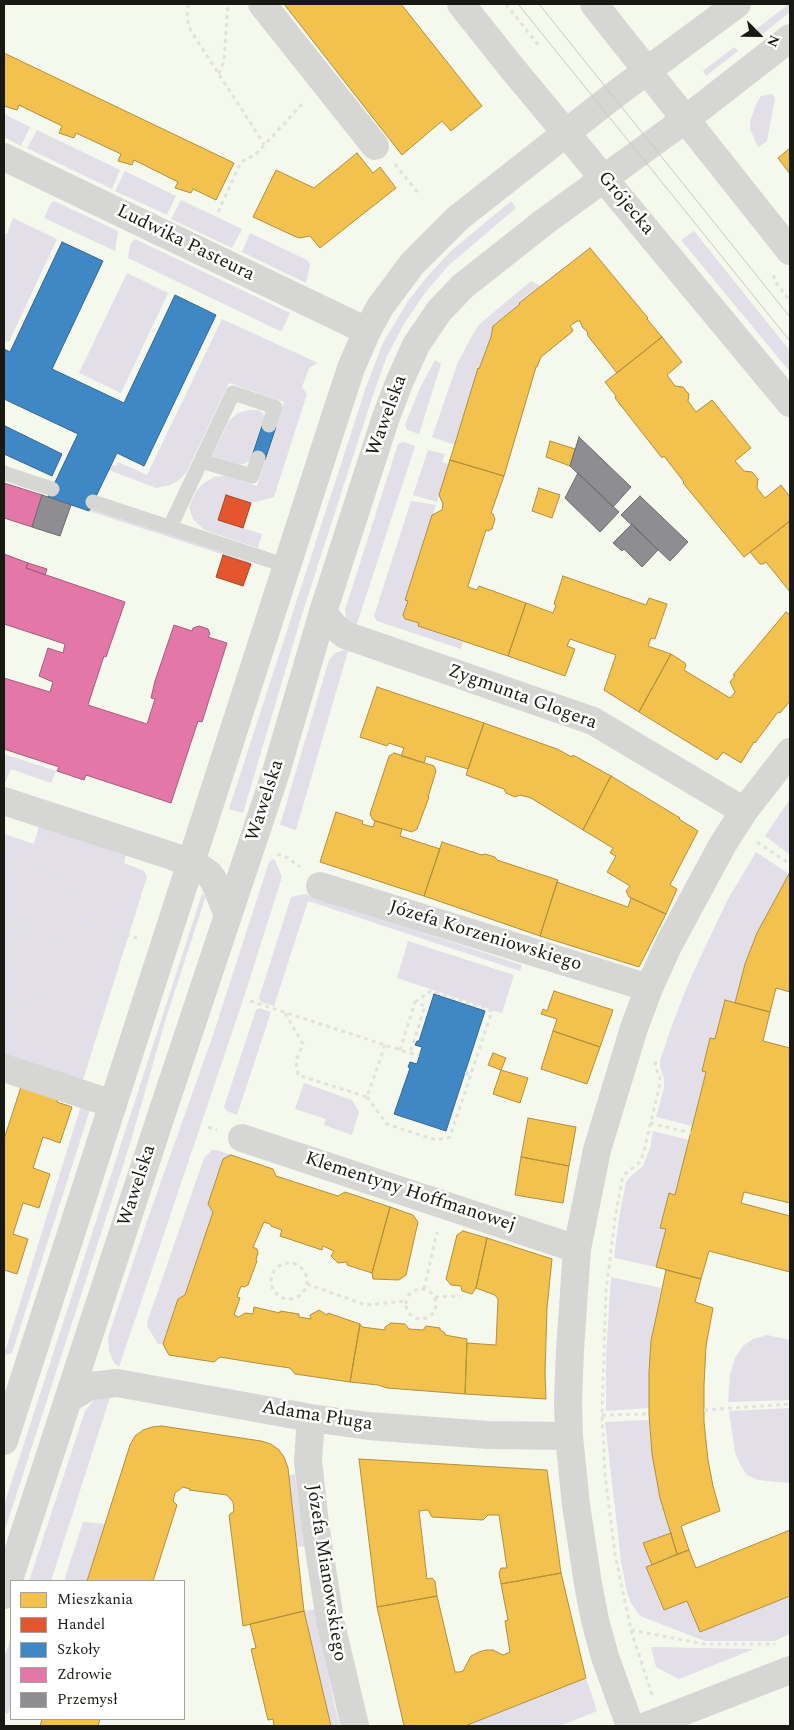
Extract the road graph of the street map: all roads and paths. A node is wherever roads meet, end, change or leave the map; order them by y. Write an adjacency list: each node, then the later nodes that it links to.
1 (188, 4): 11 (path)
2 (228, 4): 11 (path)
3 (262, 4): 16 (main road)
4 (461, 4): 14 (main road, Grójecka)
5 (506, 4): 9 (path)
6 (594, 4): 10 (main road)
7 (736, 4): 10 (main road)
8 (790, 38): 13 (main road, Wawelska)
9 (539, 46)
10 (647, 71): 13 (main road); 14 (main road)
11 (219, 75): 15 (path)
12 (309, 96): 15 (path)
13 (686, 119): 18 (main road, Wawelska); 21 (main road)
14 (566, 133): 18 (main road, Grójecka); 22 (main road)
15 (264, 144): 20 (path)
16 (384, 153): 19 (path)
17 (4, 157): 22 (main road, Ludwika Pasteura)
18 (604, 178): 23 (main road, Grójecka); 32 (main road, Wawelska)
19 (418, 193)
20 (218, 212)
21 (790, 252)
22 (367, 331): 31 (main road)
23 (790, 403)
24 (269, 425): 26 (lane)
25 (258, 458): 26 (lane)
26 (201, 462): 30 (lane)
27 (4, 473): 28 (lane)
28 (52, 489)
29 (93, 502): 30 (lane)
30 (170, 527): 31 (lane)
31 (287, 566): 39 (main road)
32 (323, 612): 35 (main road, Zygmunta Glogera); 43 (main road, Wawelska)
33 (790, 752): 35 (main road)
34 (4, 801): 36 (main road)
35 (744, 811): 51 (main road)
36 (55, 818): 39 (main road); 41 (path)
37 (755, 840): 40 (path)
38 (4, 862): 41 (path)
39 (190, 864): 43 (main road); 68 (main road)
40 (790, 864)
41 (40, 868): 44 (path); 46 (path)
42 (320, 886): 51 (main road, Józefa Korzeniowskiego)
43 (228, 915): 79 (main road, Wawelska)
44 (92, 920): 48 (path); 50 (path)
45 (4, 923): 46 (path)
46 (21, 925): 48 (path); 49 (path)
47 (137, 938): 50 (path)
48 (46, 947): 55 (path)
49 (10, 960)
50 (102, 961): 60 (path)
51 (650, 988): 73 (main road)
52 (250, 1001): 56 (path)
53 (415, 1002): 59 (path); 61 (path); 66 (path)
54 (4, 1007): 55 (path)
55 (22, 1009): 57 (path)
56 (285, 1013): 58 (path); 67 (path)
57 (4, 1022)
58 (385, 1045): 59 (path); 67 (path)
59 (400, 1050): 61 (path)
60 (42, 1052)
61 (410, 1053): 62 (path)
62 (419, 1056)
63 (656, 1058): 69 (path)
64 (4, 1068): 68 (main road)
65 (465, 1073): 66 (path)
66 (471, 1075): 67 (path)
67 (367, 1097)
68 (113, 1104): 86 (main road)
69 (650, 1123): 70 (path); 83 (path)
70 (691, 1133)
71 (242, 1138): 73 (main road, Klementyny Hoffmanowej)
72 (438, 1229): 75 (path)
73 (577, 1249): 85 (main road)
74 (307, 1284): 74 (path); 78 (path)
75 (424, 1289): 77 (path); 78 (path)
76 (460, 1296): 77 (path)
77 (435, 1297): 78 (path)
78 (405, 1301)
79 (70, 1398): 84 (main road, Adama Pługa); 87 (main road, Wawelska)
80 (790, 1404): 81 (path)
81 (704, 1410)
82 (649, 1414): 83 (path)
83 (602, 1416): 88 (path)
84 (311, 1418): 85 (main road, Adama Pługa); 92 (main road, Józefa Mianowskiego)
85 (569, 1436): 93 (main road)
86 (4, 1441)
87 (4, 1595)
88 (631, 1630): 89 (path); 91 (path)
89 (778, 1644)
90 (790, 1670): 91 (main road)
91 (653, 1723)
92 (355, 1726)
93 (630, 1726)

